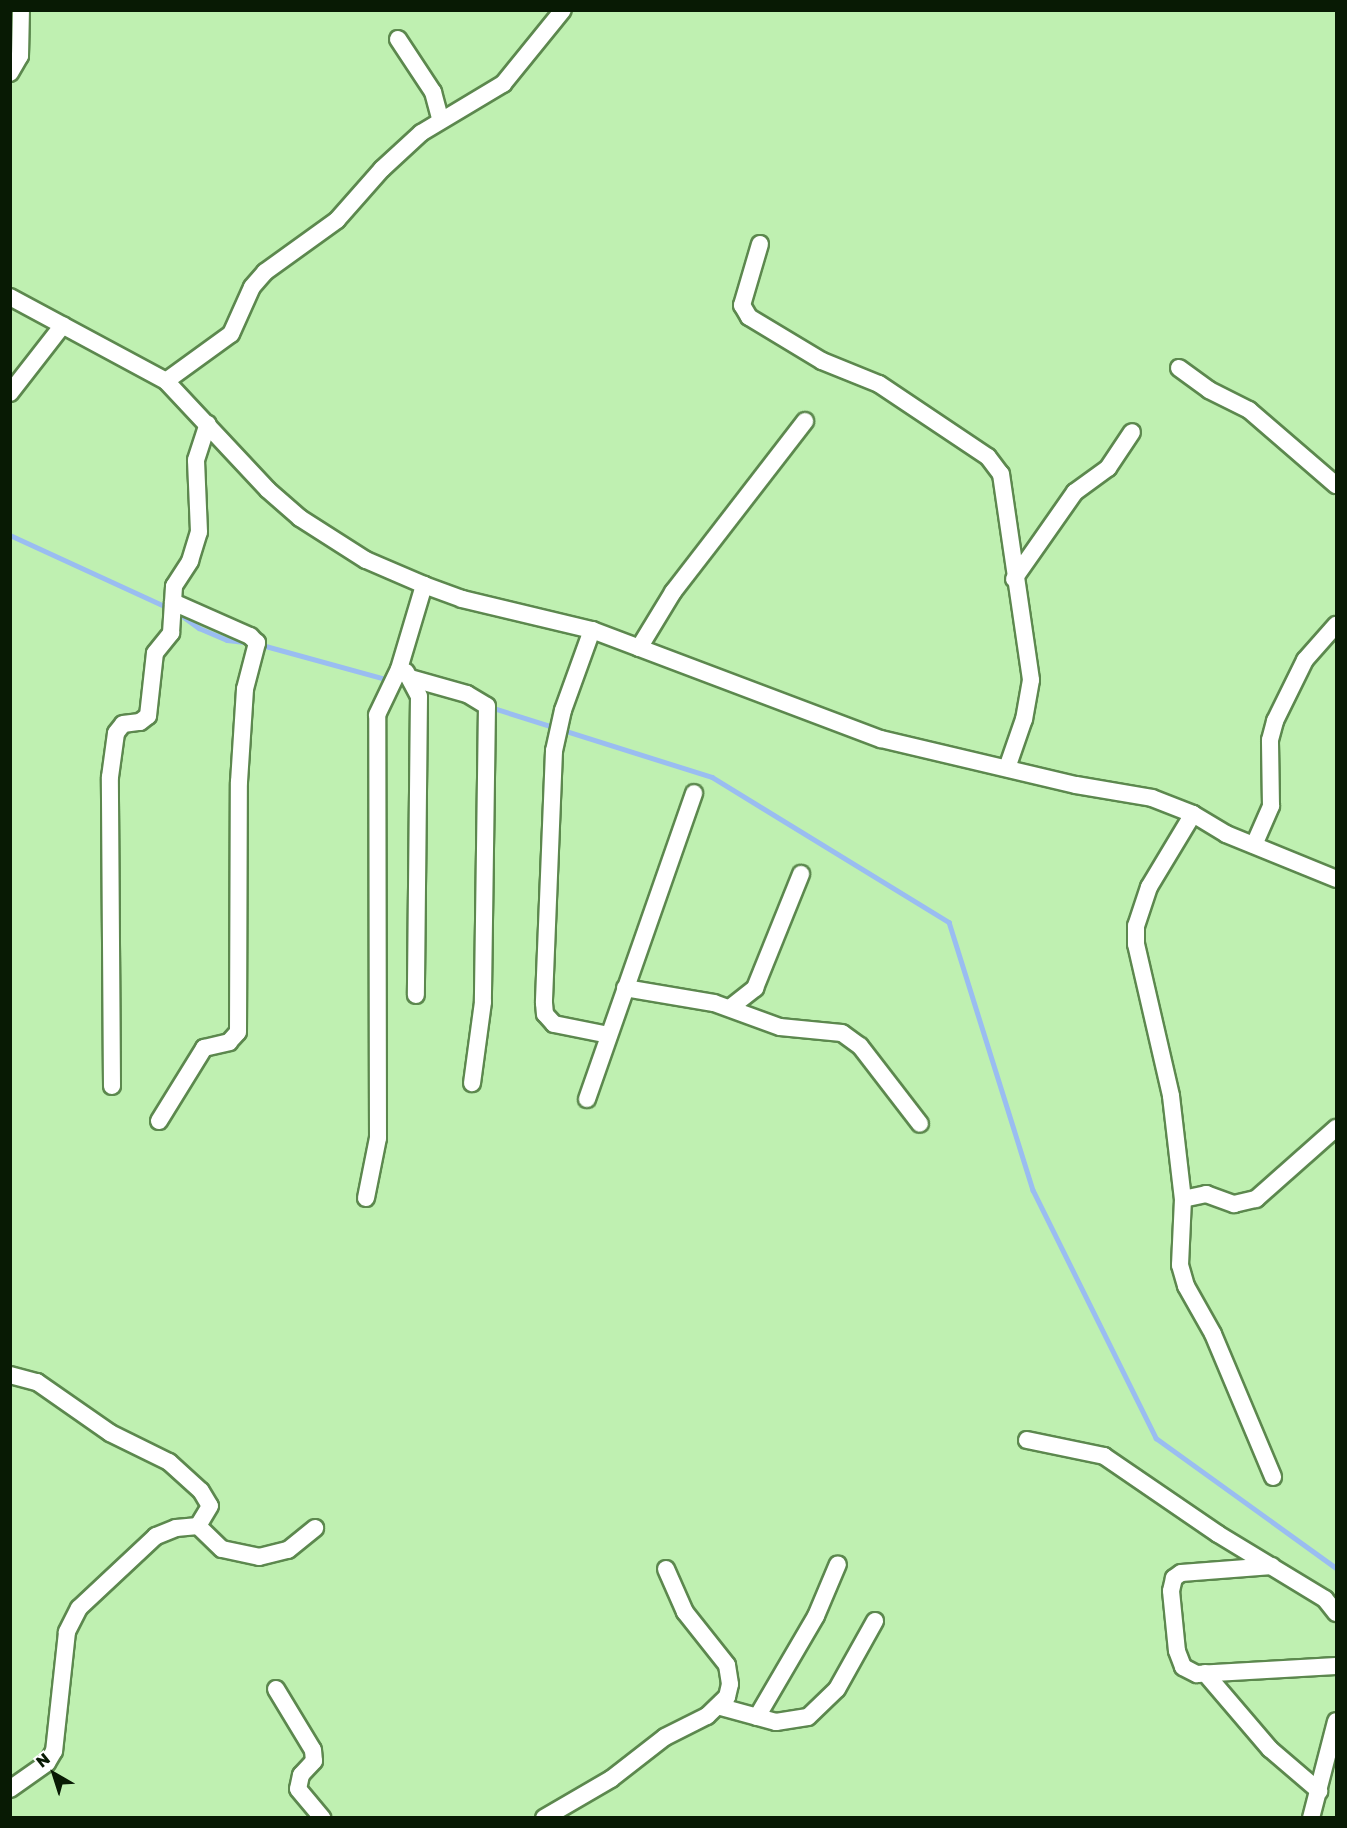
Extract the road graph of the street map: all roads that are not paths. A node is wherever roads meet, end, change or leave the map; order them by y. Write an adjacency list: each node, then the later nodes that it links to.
1 (21, 10): 4 (street)
2 (563, 10): 5 (street)
3 (398, 39): 5 (street)
4 (10, 73)
5 (440, 119): 10 (street)
6 (760, 244): 16 (street)
7 (10, 297): 8 (street)
8 (63, 326): 10 (street); 11 (street)
9 (1179, 368): 15 (street)
10 (166, 381): 13 (street)
11 (10, 393)
12 (805, 421): 21 (street)
13 (208, 424): 17 (street); 18 (street)
14 (1132, 432): 16 (street)
15 (1336, 485)
16 (1014, 579): 23 (street)
17 (424, 585): 20 (street); 22 (street)
18 (172, 602): 34 (street); 36 (street)
19 (1336, 625): 26 (street)
20 (592, 630): 21 (street); 32 (street)
21 (639, 648): 23 (street)
22 (405, 671): 30 (street); 33 (street); 39 (street)
23 (1007, 768): 25 (street)
24 (694, 793): 29 (street)
25 (1193, 814): 26 (street); 40 (street)
26 (1254, 845): 28 (street)
27 (801, 874): 31 (street)
28 (1336, 879)
29 (625, 988): 31 (street); 32 (street)
30 (416, 995)
31 (731, 1008): 37 (street)
32 (609, 1035): 35 (street)
33 (472, 1083)
34 (112, 1086)
35 (587, 1099)
36 (159, 1121)
37 (920, 1124)
38 (1336, 1128): 40 (street)
39 (366, 1198)
40 (1183, 1199): 43 (street)
41 (10, 1375): 44 (street)
42 (1028, 1440): 47 (street)
43 (1273, 1477)
44 (198, 1526): 45 (street); 57 (street)
45 (315, 1528)
46 (838, 1564): 55 (street)
47 (1272, 1566): 49 (street); 52 (street)
48 (666, 1569): 54 (street)
49 (1336, 1613)
50 (875, 1621): 55 (street)
51 (1336, 1666): 52 (street)
52 (1205, 1673): 58 (street)
53 (276, 1689): 59 (street)
54 (721, 1707): 55 (street); 60 (street)
55 (757, 1717)
56 (1336, 1721): 58 (street)
57 (10, 1789)
58 (1319, 1791): 61 (street)
59 (322, 1818)
60 (544, 1818)
61 (1311, 1818)

